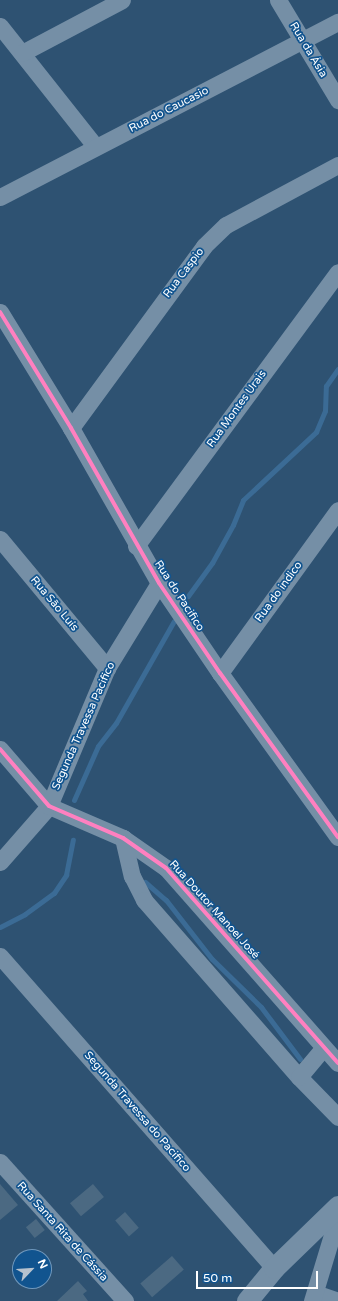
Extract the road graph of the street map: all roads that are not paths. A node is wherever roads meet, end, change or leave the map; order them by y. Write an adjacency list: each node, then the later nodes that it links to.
1 (122, 0): 6 (street)
2 (278, 0): 5 (street, Rua da Ásia)
3 (338, 22): 5 (street, Rua do Caucasio)
4 (0, 26): 6 (street)
5 (304, 41): 7 (street, Rua da Ásia); 8 (street, Rua do Caucasio)
6 (22, 53): 8 (street)
7 (338, 100)
8 (96, 147): 10 (street, Rua do Caucasio)
9 (338, 164): 13 (street, Rua Caspio)
10 (0, 197)
11 (338, 272): 16 (street, Rua Montes Urais)
12 (0, 312): 13 (street, Rua do Pacifico)
13 (71, 428): 16 (street, Rua do Pacifico)
14 (335, 518): 19 (street, Rua do indico)
15 (0, 539): 18 (street, Rua São Luís)
16 (136, 546): 17 (street, Rua do Pacifico)
17 (159, 583): 18 (street, Segunda Travessa Pacifico); 19 (street, Rua do Pacifico)
18 (107, 668): 21 (street, Segunda Travessa Pacifico)
19 (220, 674): 22 (street, Rua do Pacifico)
20 (0, 749): 21 (street)
21 (49, 806): 23 (street, Rua Doutor Manoel José); 24 (street, Segunda Travessa Pacifico)
22 (336, 830)
23 (122, 838): 26 (street, Rua Doutor Manoel José); 28 (street)
24 (0, 862)
25 (0, 956): 33 (street, Segunda Travessa do Pacifico)
26 (323, 1048): 27 (street, Rua Doutor Manoel José); 28 (street)
27 (338, 1063)
28 (299, 1077): 29 (street)
29 (338, 1117)
30 (0, 1162): 35 (street, Rua Santa Rita de Cássia)
31 (338, 1206): 33 (street)
32 (338, 1214): 34 (street)
33 (274, 1268): 36 (street)
34 (313, 1297): 37 (street)
35 (125, 1301)
36 (246, 1301)
37 (338, 1301)

